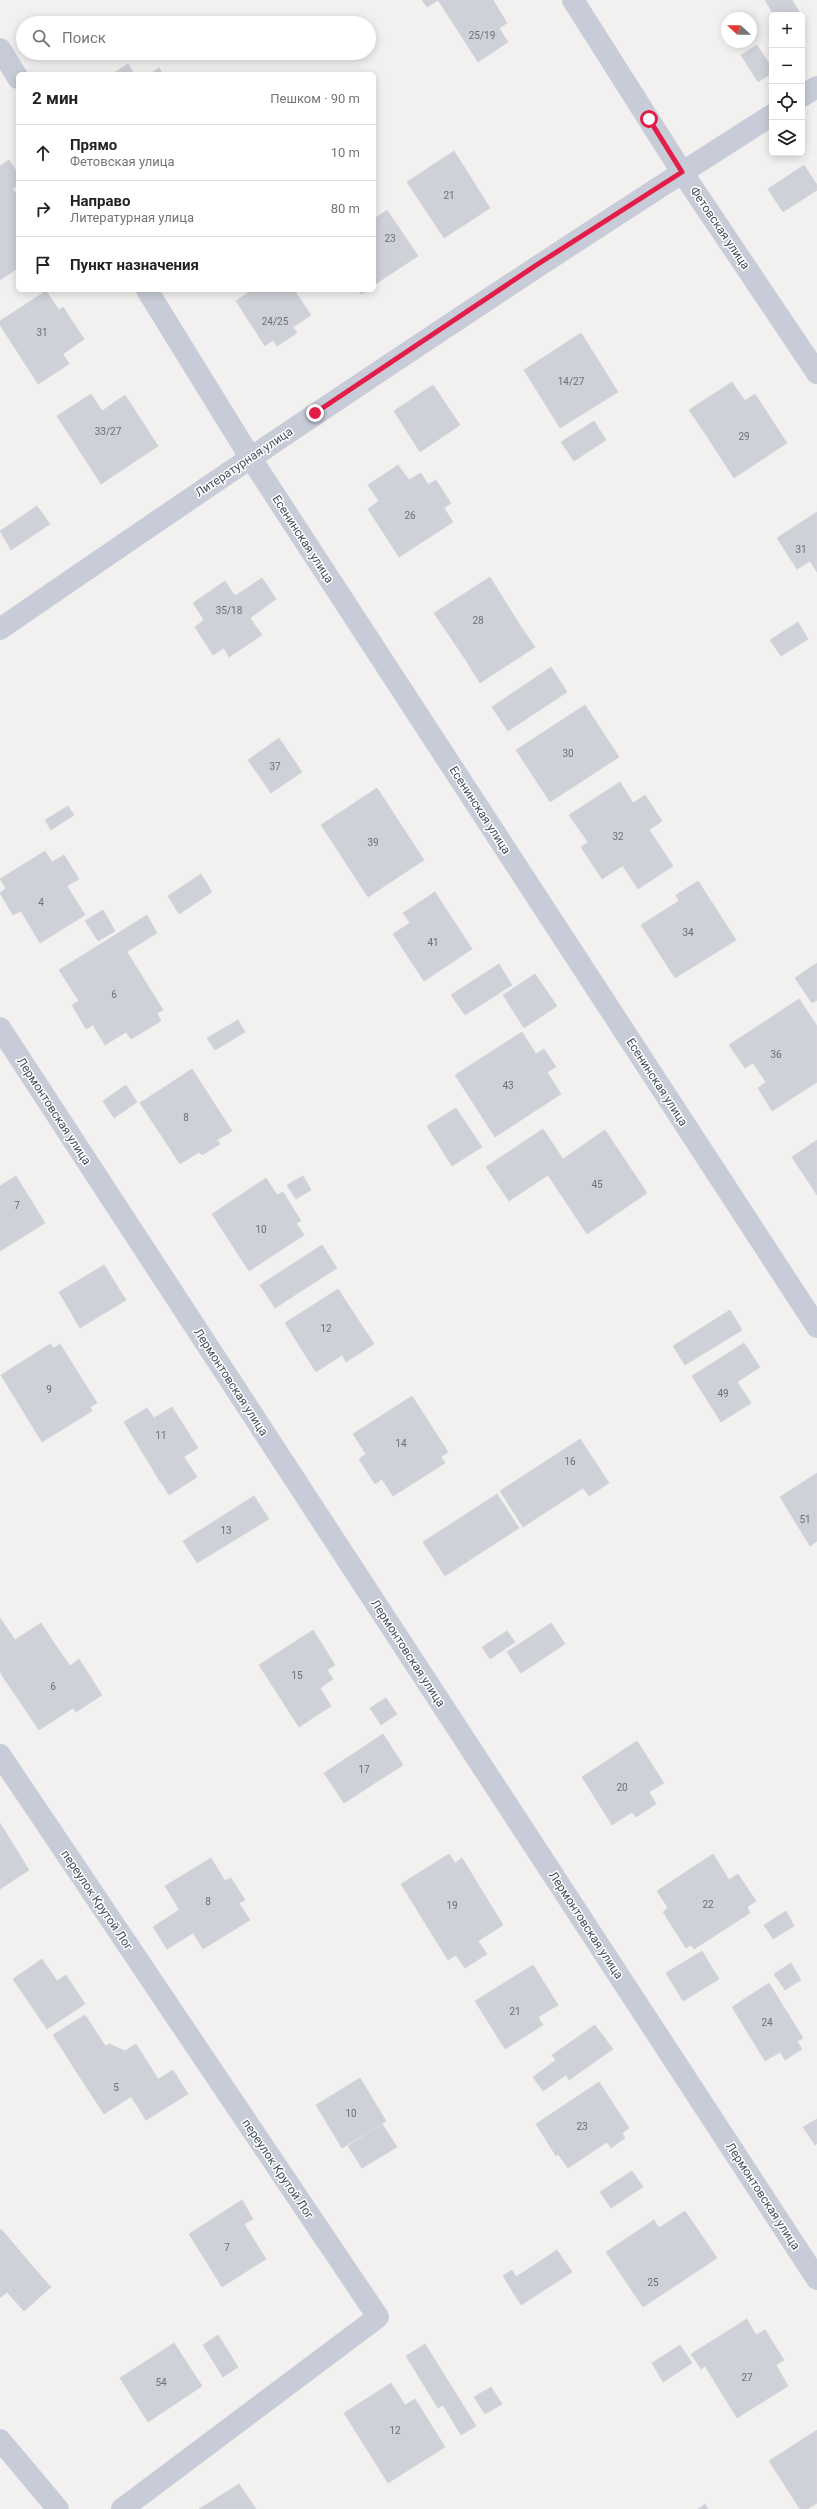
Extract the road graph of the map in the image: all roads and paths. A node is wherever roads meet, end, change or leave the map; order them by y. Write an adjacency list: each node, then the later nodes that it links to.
1 (573, 0): 7 (street, Фетовская улица)
2 (0, 49): 3 (street)
3 (16, 75)
4 (817, 87): 5 (street)
5 (805, 94)
6 (769, 117): 7 (street, Литературная улица)
7 (682, 172): 9 (street, Фетовская улица); 10 (street, Литературная улица)
8 (149, 292): 10 (street, Есенинская улица)
9 (817, 373)
10 (250, 457): 11 (street, Литературная улица); 13 (street, Есенинская улица)
11 (0, 630)
12 (0, 1028): 15 (street, Лермонтовская улица)
13 (817, 1327)
14 (0, 1755): 18 (street, переулок Крутой Лог)
15 (817, 2279)
16 (0, 2440): 17 (street)
17 (58, 2509)
18 (122, 2509)

